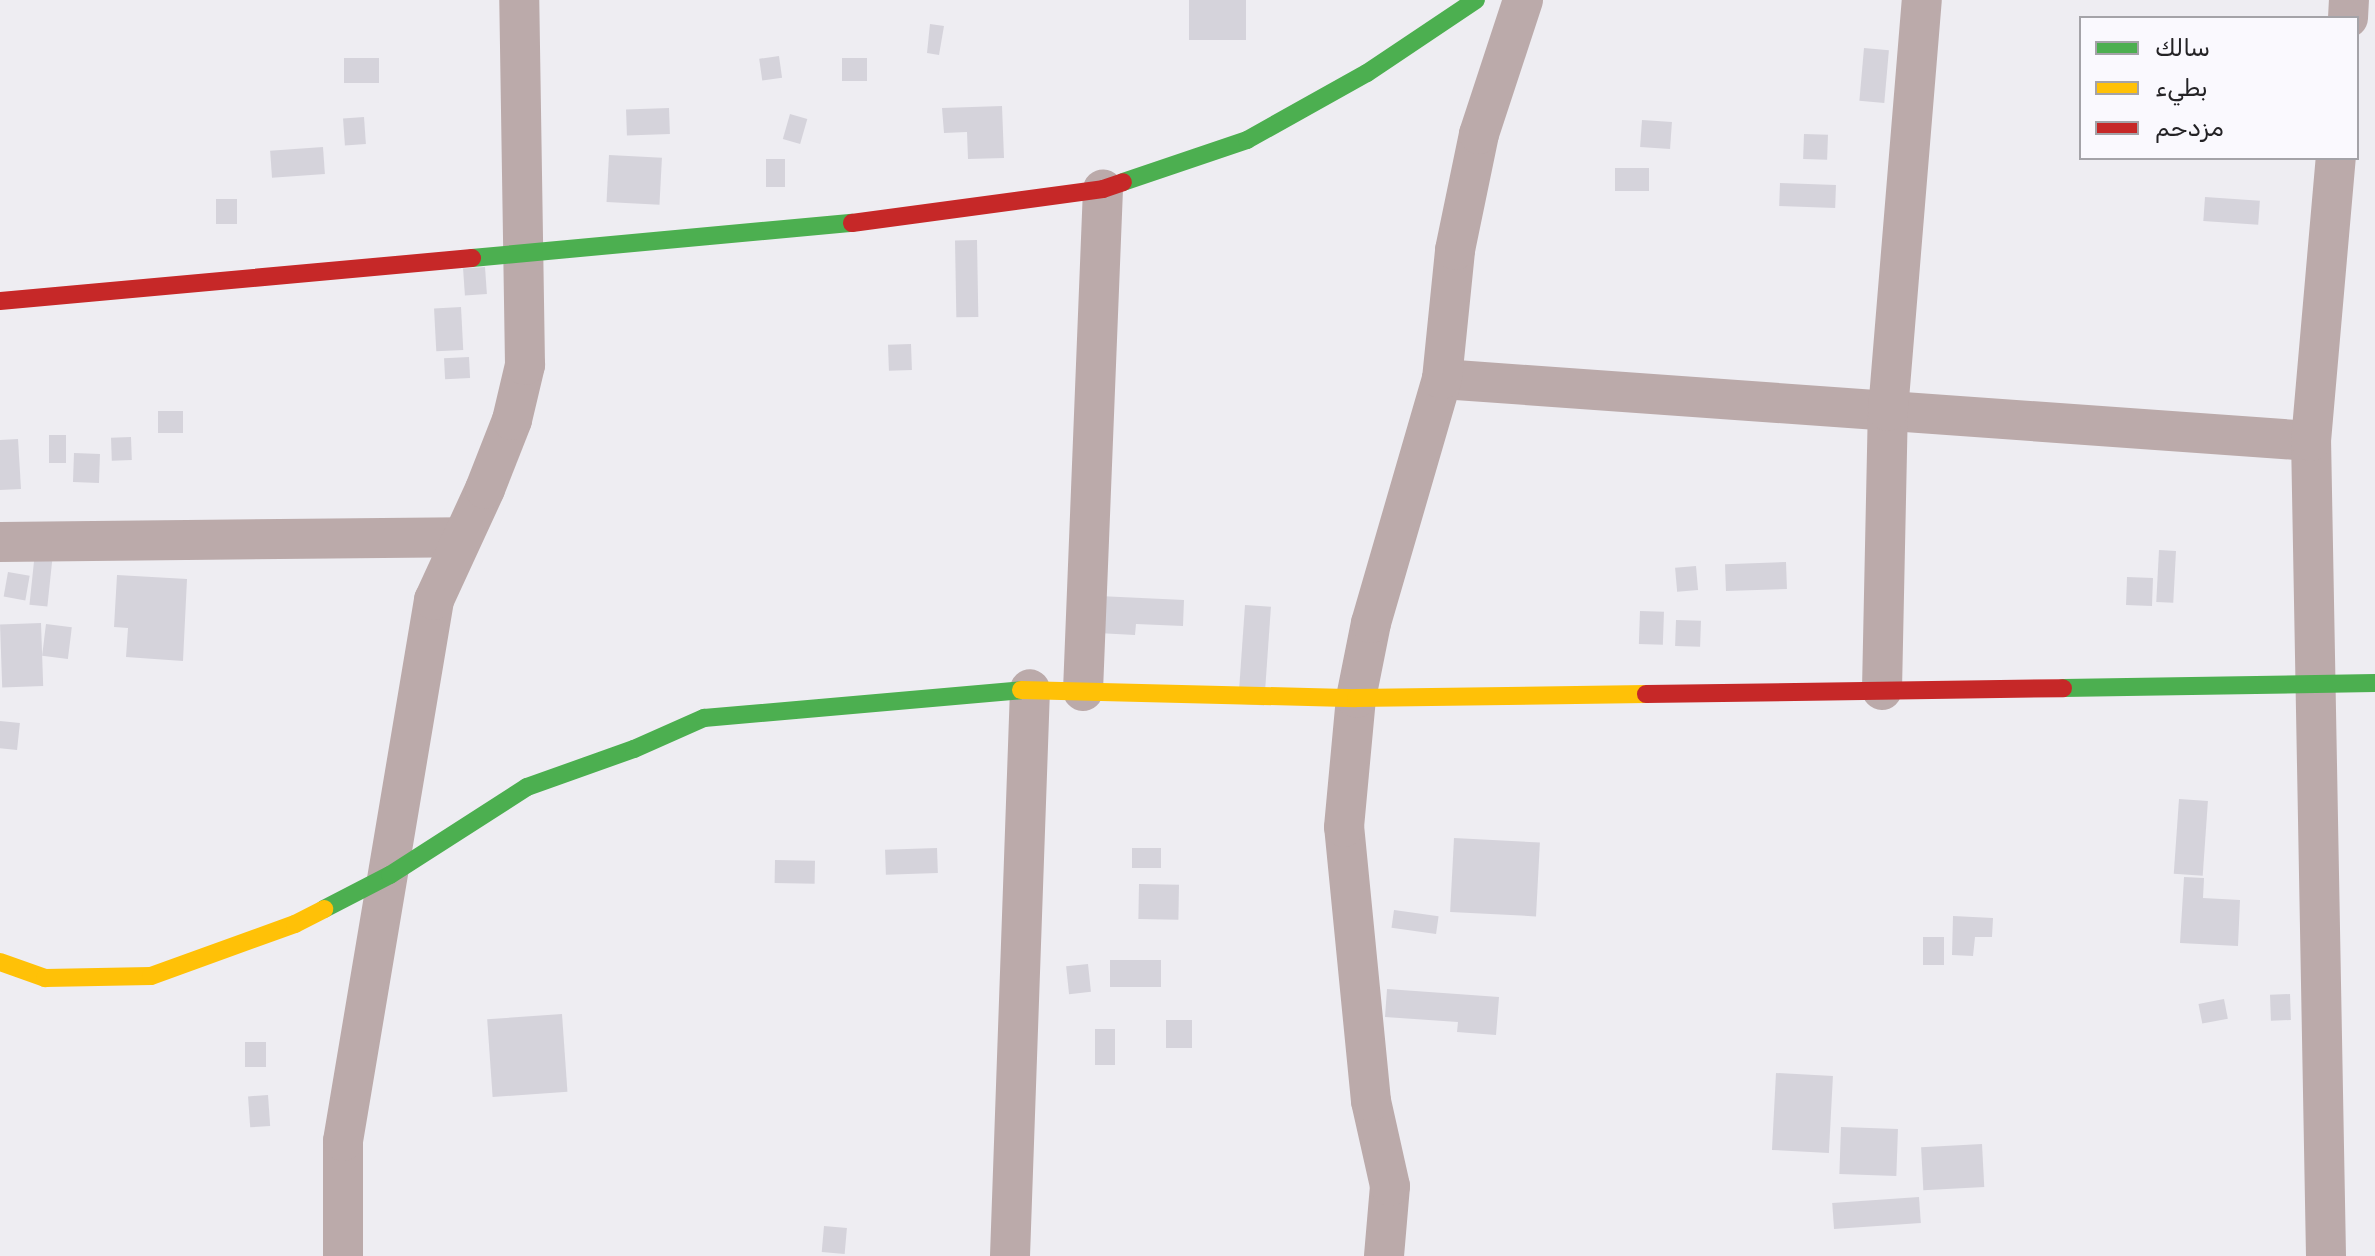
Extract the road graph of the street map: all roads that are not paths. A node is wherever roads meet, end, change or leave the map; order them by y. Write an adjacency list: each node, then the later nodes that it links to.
1 (519, 0): 7 (street)
2 (1476, 0): 6 (street)
3 (1523, 0): 9 (street)
4 (1922, 0): 10 (street)
5 (2336, 160): 11 (street)
6 (1103, 189): 7 (street); 18 (street)
7 (522, 254): 8 (street); 12 (street)
8 (0, 301)
9 (1442, 379): 10 (street); 19 (street)
10 (1888, 411): 11 (street); 17 (street)
11 (2311, 441): 15 (street)
12 (460, 537): 13 (street); 20 (street)
13 (0, 542)
14 (2375, 683): 15 (street)
15 (2316, 684): 17 (street); 25 (street)
16 (1030, 689): 18 (street); 20 (street); 23 (street)
17 (1882, 690): 19 (street)
18 (1083, 691): 19 (street)
19 (1356, 698): 24 (street)
20 (390, 875): 21 (street); 22 (street)
21 (0, 962)
22 (343, 1256)
23 (1010, 1256)
24 (1384, 1256)
25 (2326, 1256)

